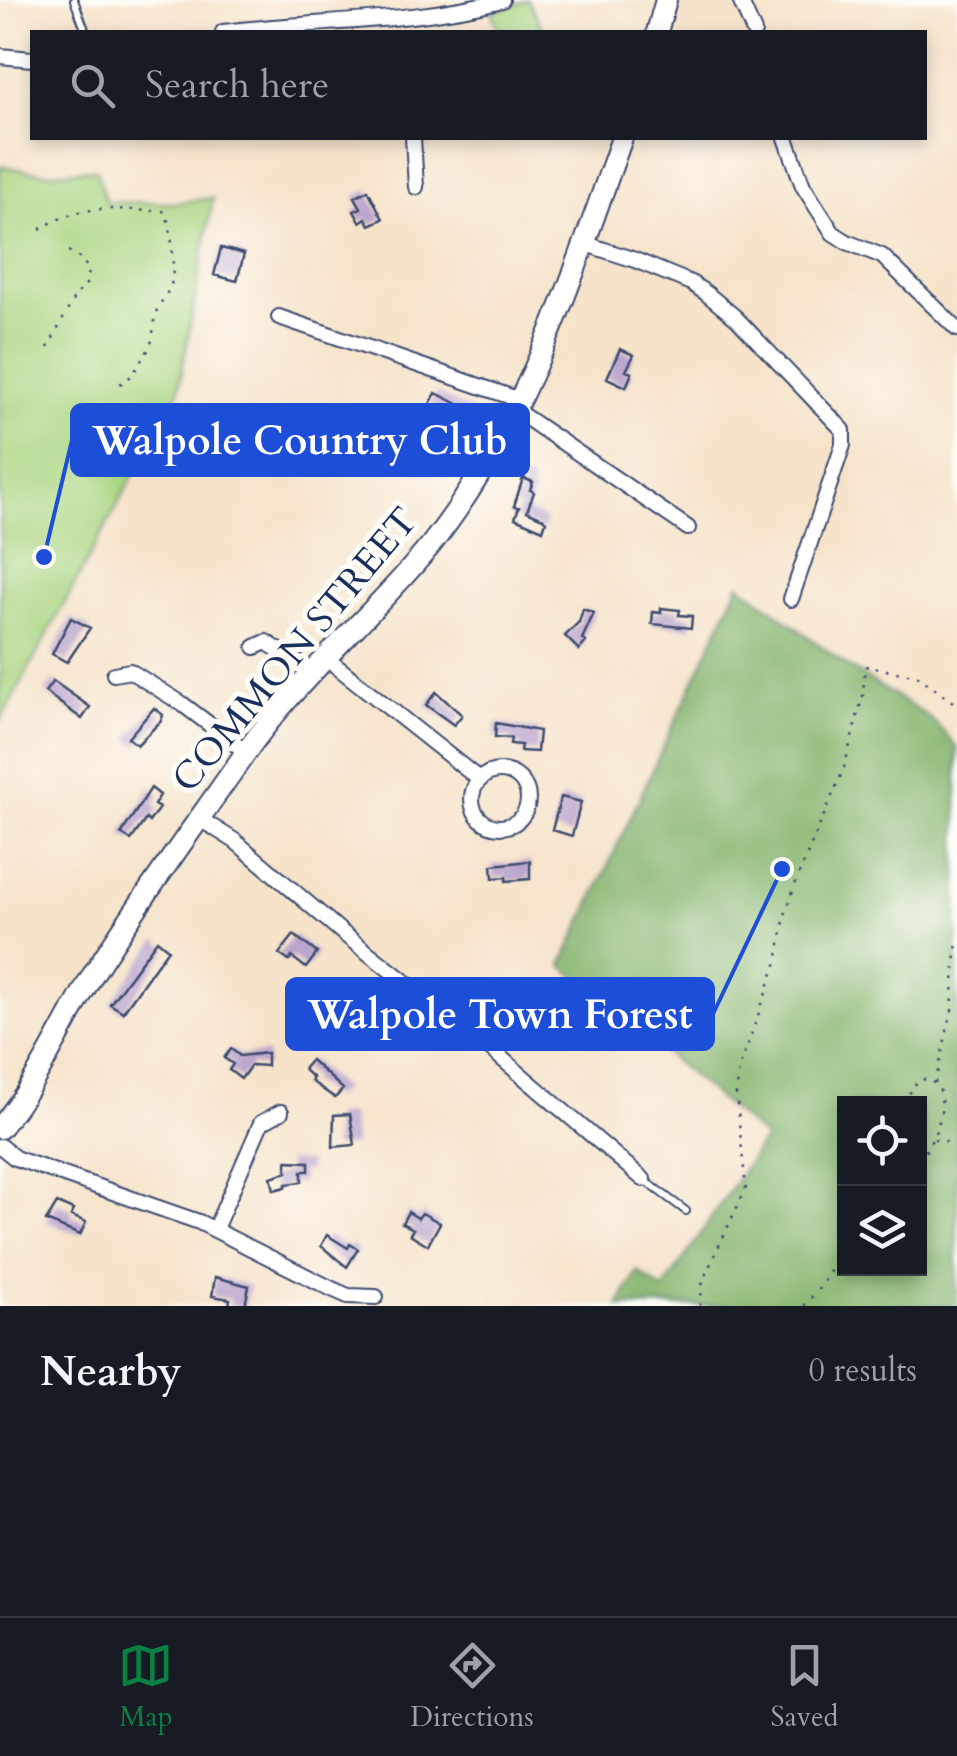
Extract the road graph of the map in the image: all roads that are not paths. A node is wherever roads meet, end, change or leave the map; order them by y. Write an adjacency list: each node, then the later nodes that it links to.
1 (74, 0): 6 (lane)
2 (502, 0): 5 (street)
3 (666, 0): 8 (main road)
4 (740, 0): 9 (street)
5 (407, 26): 7 (street)
6 (85, 30)
7 (240, 30)
8 (658, 30)
9 (753, 30)
10 (0, 56): 11 (street)
11 (30, 59)
12 (413, 140): 15 (street)
13 (621, 140): 16 (main road, COMMON STREET)
14 (787, 140): 18 (street)
15 (416, 186)
16 (583, 243): 19 (main road, COMMON STREET); 21 (street)
17 (279, 316): 19 (street)
18 (957, 329)
19 (517, 405): 20 (street); 23 (main road, COMMON STREET)
20 (688, 528)
21 (791, 600)
22 (255, 648): 23 (street)
23 (319, 665): 25 (main road, COMMON STREET); 26 (street)
24 (114, 674): 25 (street)
25 (246, 752): 27 (main road, COMMON STREET)
26 (480, 780): 26 (street)
27 (200, 818): 29 (main road, COMMON STREET); 31 (street)
28 (282, 1112): 33 (street)
29 (0, 1128)
30 (0, 1146): 33 (street)
31 (643, 1179): 32 (lane)
32 (686, 1211)
33 (215, 1229): 34 (street)
34 (376, 1297)

